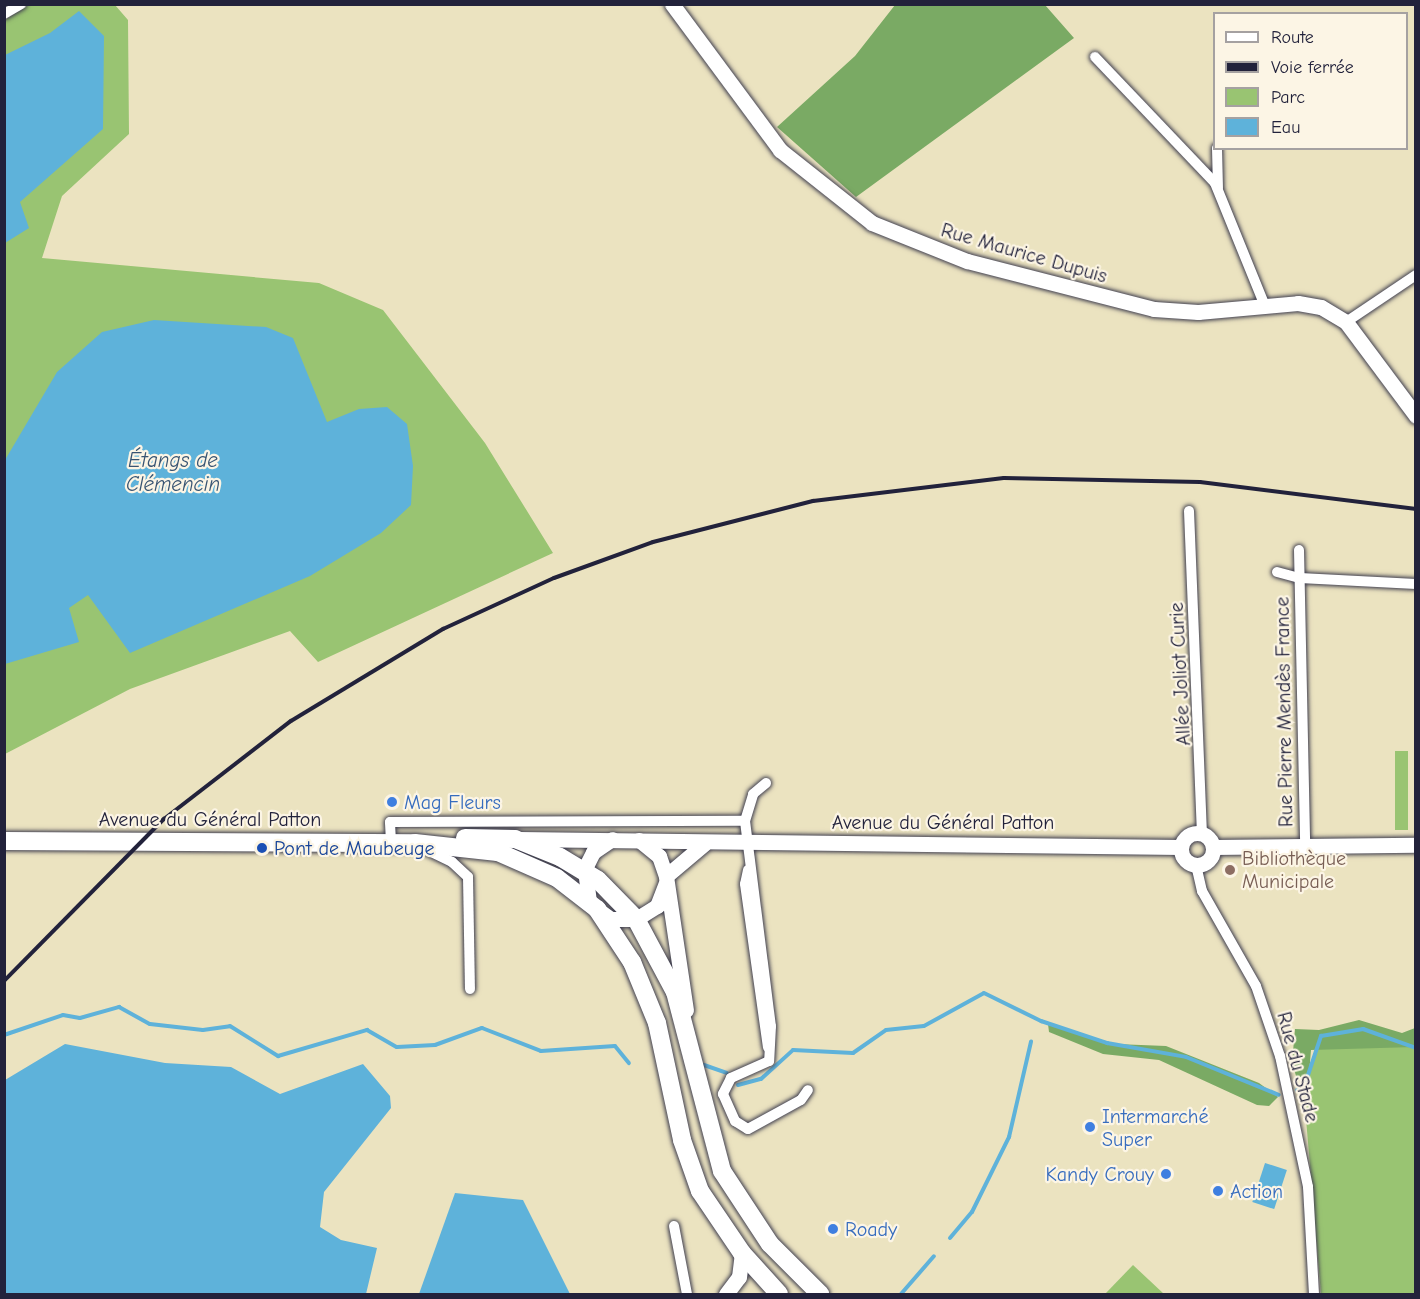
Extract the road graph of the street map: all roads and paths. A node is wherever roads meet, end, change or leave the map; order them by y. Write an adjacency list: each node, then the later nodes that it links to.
1 (21, 4): 3 (street)
2 (672, 4): 8 (main road, Rue Maurice Dupuis)
3 (4, 14)
4 (1095, 57): 6 (street)
5 (1217, 150): 6 (street)
6 (1218, 189): 8 (street)
7 (1416, 275): 9 (street)
8 (1265, 306): 9 (main road, Rue Maurice Dupuis)
9 (1346, 322): 10 (main road, Rue Maurice Dupuis)
10 (1416, 416)
11 (1189, 512): 18 (street, Allée Joliot Curie)
12 (1299, 550): 14 (street, Rue Pierre Mendès France)
13 (1277, 572): 14 (street, Rue Pierre Mendès France)
14 (1300, 579): 15 (street, Rue Pierre Mendès France); 27 (street, Rue Pierre Mendès France)
15 (1416, 584)
16 (766, 783): 17 (street)
17 (745, 821): 23 (street); 26 (street)
18 (1202, 834): 29 (main road); 30 (main road)
19 (515, 838): 20 (main road); 24 (main road); 32 (main road)
20 (612, 839): 21 (main road); 32 (main road)
21 (635, 839): 25 (main road, Avenue du Général Patton); 33 (main road)
22 (4, 841): 23 (main road, Avenue du Général Patton)
23 (391, 842): 24 (main road, Avenue du Général Patton)
24 (415, 843): 34 (main road); 36 (street)
25 (705, 843): 26 (main road, Avenue du Général Patton); 33 (main road)
26 (747, 843): 29 (main road, Avenue du Général Patton); 38 (street)
27 (1305, 844): 28 (main road); 30 (main road)
28 (1416, 845)
29 (1181, 846): 31 (main road)
30 (1213, 847): 31 (main road)
31 (1196, 865): 45 (street, Rue du Stade)
32 (584, 871): 34 (main road); 35 (main road)
33 (666, 880): 35 (main road); 37 (main road)
34 (593, 905): 35 (main road); 40 (main road)
35 (636, 919): 37 (main road)
36 (470, 989)
37 (688, 1040): 44 (main road)
38 (808, 1089)
39 (674, 1226): 41 (street)
40 (742, 1253): 42 (main road); 43 (main road)
41 (687, 1294)
42 (726, 1294)
43 (779, 1294)
44 (820, 1294)
45 (1314, 1294)

